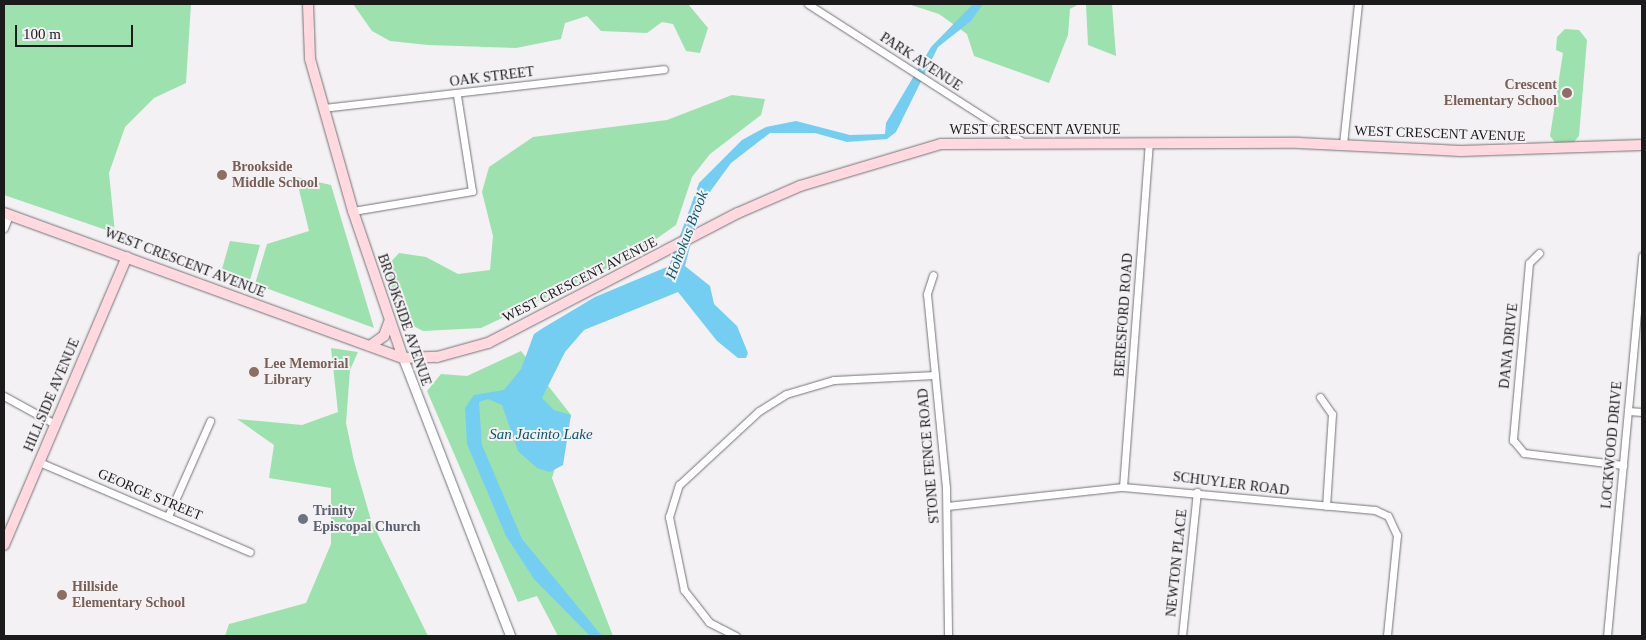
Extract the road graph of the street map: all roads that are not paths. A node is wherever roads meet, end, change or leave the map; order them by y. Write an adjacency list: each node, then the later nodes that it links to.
1 (308, 4): 6 (main road, BROOKSIDE AVENUE)
2 (808, 4): 7 (street, PARK AVENUE)
3 (1358, 4): 9 (street)
4 (664, 69): 5 (street, OAK STREET)
5 (457, 94): 6 (street, OAK STREET); 11 (street)
6 (323, 108): 11 (main road, BROOKSIDE AVENUE)
7 (1021, 141): 8 (main road, WEST CRESCENT AVENUE); 20 (main road, WEST CRESCENT AVENUE)
8 (1149, 144): 9 (main road, WEST CRESCENT AVENUE); 30 (street, BERESFORD ROAD)
9 (1343, 144): 10 (main road, WEST CRESCENT AVENUE)
10 (1642, 145)
11 (353, 211): 18 (main road, BROOKSIDE AVENUE)
12 (7, 214): 13 (street); 15 (main road, WEST CRESCENT AVENUE)
13 (4, 228)
14 (1539, 253): 29 (street, DANA DRIVE)
15 (126, 256): 19 (main road, WEST CRESCENT AVENUE); 27 (main road, HILLSIDE AVENUE)
16 (1642, 256): 24 (street, LOCKWOOD DRIVE)
17 (933, 276): 21 (street, STONE FENCE ROAD)
18 (389, 322): 19 (main road); 20 (main road, BROOKSIDE AVENUE)
19 (370, 346): 20 (main road, WEST CRESCENT AVENUE)
20 (403, 358): 37 (street, BROOKSIDE AVENUE)
21 (935, 375): 32 (street, STONE FENCE ROAD); 38 (street)
22 (4, 396): 27 (street)
23 (1320, 396): 33 (street)
24 (1628, 411): 25 (street); 29 (street, LOCKWOOD DRIVE)
25 (1642, 412)
26 (210, 421): 34 (street)
27 (55, 424): 28 (main road, HILLSIDE AVENUE)
28 (39, 462): 34 (street, GEORGE STREET); 35 (main road, HILLSIDE AVENUE)
29 (1623, 465): 42 (street, LOCKWOOD DRIVE)
30 (1124, 487): 31 (street, SCHUYLER ROAD); 32 (street, SCHUYLER ROAD)
31 (1197, 492): 33 (street, SCHUYLER ROAD); 40 (street, NEWTON PLACE)
32 (947, 506): 39 (street, STONE FENCE ROAD)
33 (1326, 506): 41 (street, SCHUYLER ROAD)
34 (168, 516): 36 (street, GEORGE STREET)
35 (4, 544)
36 (250, 552)
37 (510, 636)
38 (736, 636)
39 (948, 636)
40 (1182, 636)
41 (1387, 636)
42 (1607, 636)

